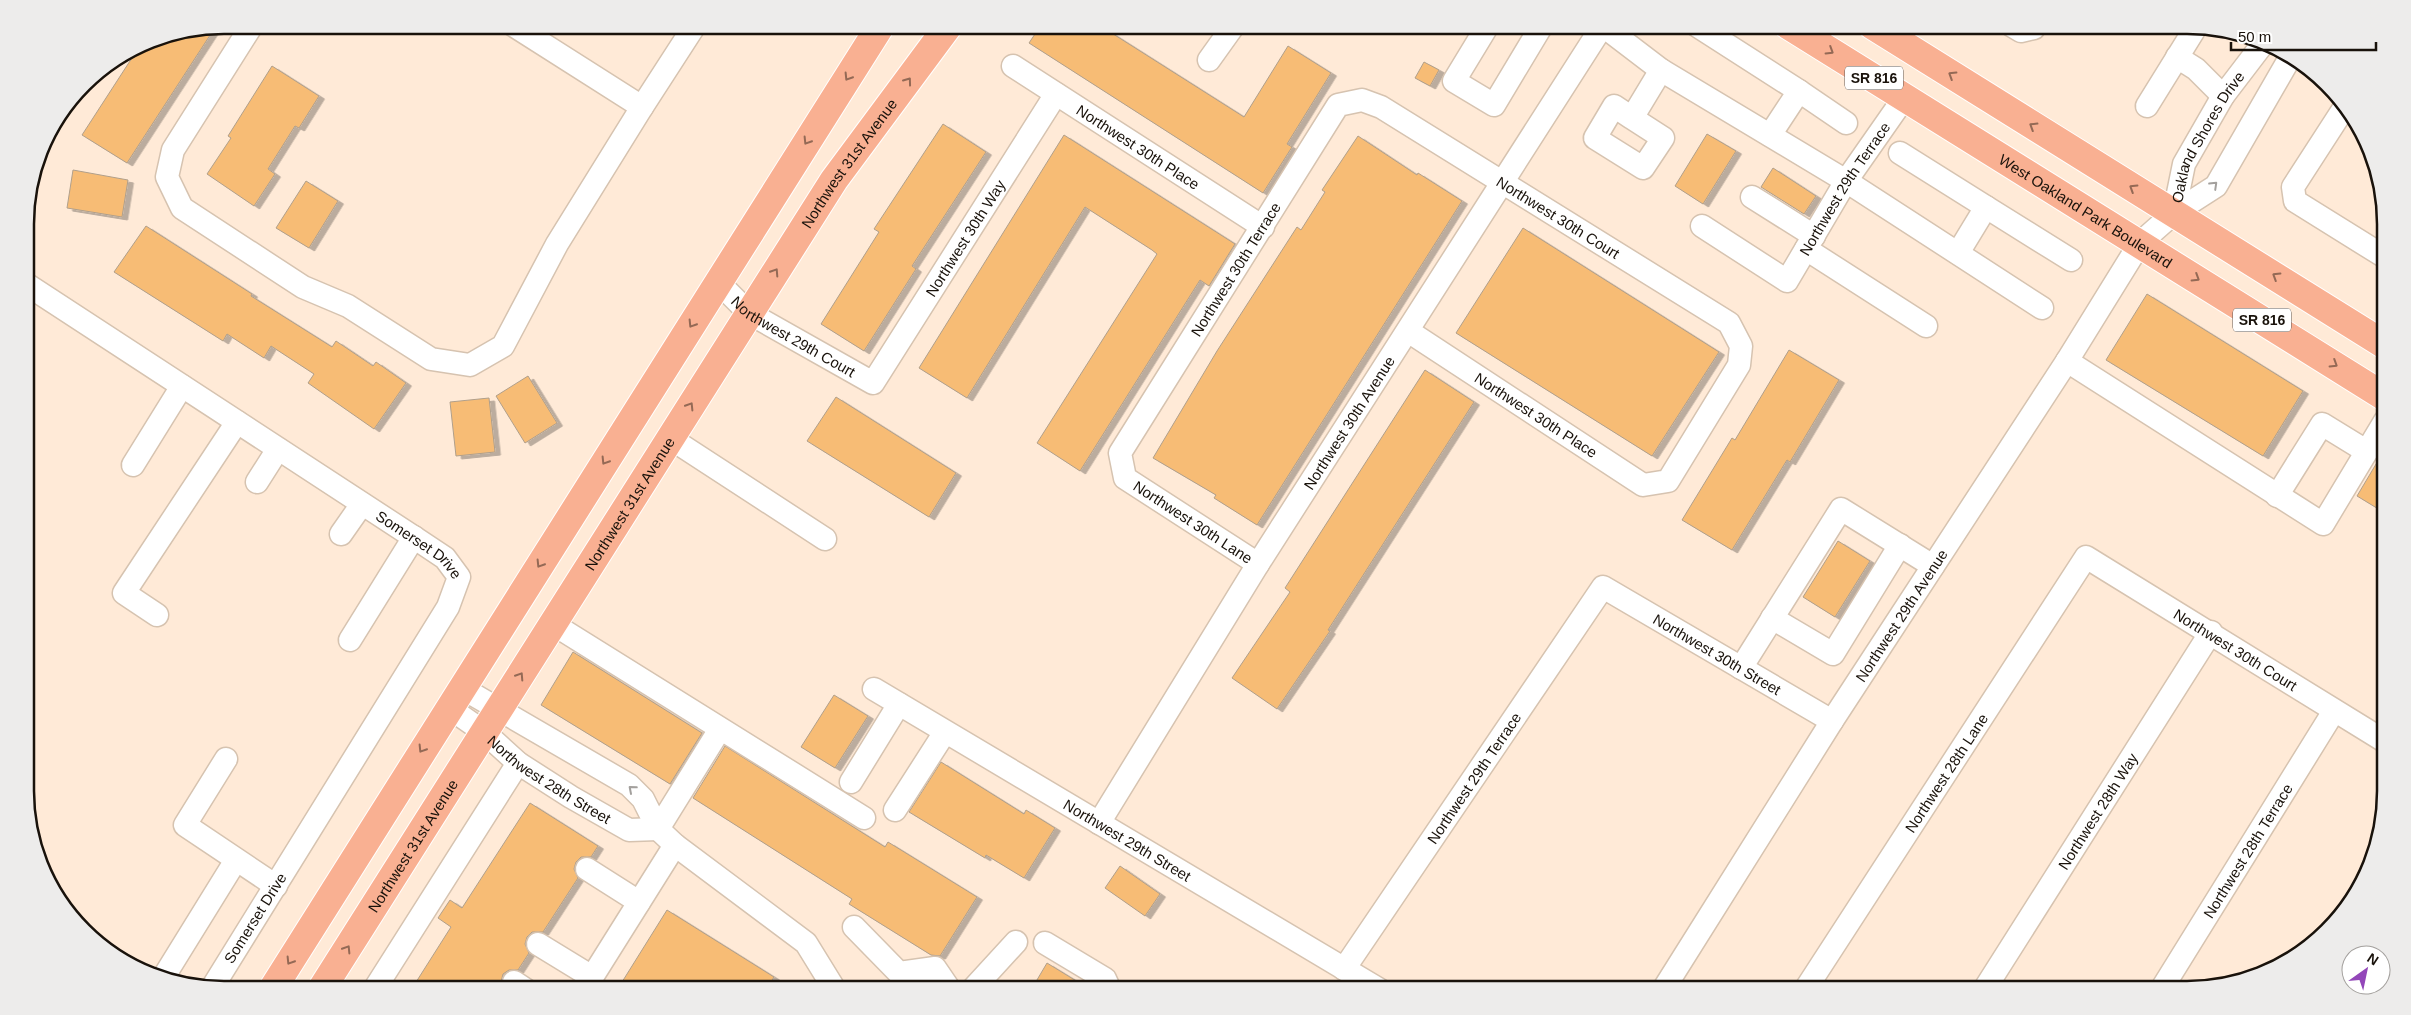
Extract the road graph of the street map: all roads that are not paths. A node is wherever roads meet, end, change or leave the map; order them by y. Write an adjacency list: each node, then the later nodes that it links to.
1 (246, 34): 27 (street)
2 (527, 34): 27 (street)
3 (688, 34): 27 (street)
4 (875, 34): 45 (main road, one-way to 45)
5 (941, 34): 48 (main road, Northwest 31st Avenue, one-way to 5)
6 (1228, 34): 17 (street)
7 (1483, 34): 8 (street)
8 (1537, 34)
9 (1597, 34): 34 (street, Northwest 30th Avenue)
10 (1615, 34): 20 (street)
11 (1710, 34): 21 (street)
12 (1802, 34): 24 (main road, West Oakland Park Boulevard / SR 816, one-way to 24)
13 (1886, 34): 37 (main road, SR 816, one-way to 13)
14 (2192, 34): 16 (street)
15 (2260, 48): 23 (street, Oakland Shores Drive)
16 (2177, 57): 23 (street); 26 (street)
17 (1209, 60)
18 (2287, 62): 37 (street, Oakland Shores Drive, one-way to 18)
19 (1013, 66): 22 (street, Northwest 30th Place)
20 (1661, 70): 29 (street); 31 (street)
21 (1799, 91): 30 (street); 31 (street)
22 (1056, 94): 39 (street, Northwest 30th Place); 53 (street, Northwest 30th Way)
23 (2223, 96): 37 (street, Oakland Shores Drive)
24 (1904, 98): 33 (street, Northwest 29th Terrace); 41 (main road, West Oakland Park Boulevard / SR 816)
25 (1362, 100): 34 (street, Northwest 30th Court); 39 (street, Northwest 30th Terrace)
26 (2147, 106)
27 (642, 107)
28 (2341, 113): 42 (street)
29 (1632, 118)
30 (1846, 122)
31 (1770, 135): 33 (street)
32 (1900, 153): 36 (street)
33 (1846, 181): 40 (street, Northwest 29th Terrace); 43 (street)
34 (1502, 183): 50 (street, Northwest 30th Avenue); 63 (street, Northwest 30th Court)
35 (1752, 197): 40 (street)
36 (1986, 207): 43 (street); 44 (street)
37 (2174, 213): 41 (street, Oakland Shores Drive); 51 (main road, SR 816, one-way to 37)
38 (1702, 226): 40 (street, Northwest 29th Terrace)
39 (1263, 227): 61 (street, Northwest 30th Terrace)
40 (1810, 242): 49 (street)
41 (2140, 243): 52 (street, Northwest 29th Avenue); 55 (main road, West Oakland Park Boulevard / SR 816, one-way to 55)
42 (2377, 253)
43 (1958, 254): 47 (street)
44 (2071, 260)
45 (718, 282): 48 (street, Northwest 29th Court); 82 (main road, one-way to 82)
46 (34, 289): 54 (street, Somerset Drive)
47 (2042, 308)
48 (749, 313): 53 (street, Northwest 29th Court); 58 (main road, Northwest 31st Avenue, one-way to 48)
49 (1926, 326)
50 (1408, 331): 63 (street, Northwest 30th Place); 72 (street, Northwest 30th Avenue)
51 (2377, 340)
52 (2067, 361): 65 (street); 73 (street, Northwest 29th Avenue)
53 (873, 383)
54 (182, 386): 56 (street, Somerset Drive); 62 (street)
55 (2377, 391)
56 (237, 422): 59 (street, Somerset Drive); 75 (street)
57 (2377, 434): 60 (street)
58 (670, 438): 69 (street); 77 (main road, Northwest 31st Avenue)
59 (278, 449): 64 (street); 66 (street, Somerset Drive)
60 (2366, 451): 65 (street); 65 (street)
61 (1120, 453): 72 (street, Northwest 30th Lane)
62 (133, 465)
63 (1668, 481)
64 (257, 482)
65 (2277, 496)
66 (362, 504): 67 (street); 68 (street, Somerset Drive)
67 (341, 534)
68 (414, 537): 79 (street); 100 (street, Somerset Drive)
69 (825, 539)
70 (1900, 545): 73 (street); 76 (street); 76 (street)
71 (2086, 556): 78 (street, Northwest 30th Court); 119 (street, Northwest 28th Lane)
72 (1258, 564): 95 (street, Northwest 30th Avenue)
73 (1933, 566): 85 (street, Northwest 29th Avenue)
74 (1603, 587): 80 (street, Northwest 30th Street); 107 (street, Northwest 29th Terrace)
75 (157, 615)
76 (1772, 618): 80 (street)
77 (553, 624): 86 (main road, Northwest 31st Avenue, one-way to 77); 87 (street)
78 (2211, 632): 84 (street, Northwest 30th Court); 120 (street, Northwest 28th Way)
79 (350, 640)
80 (1741, 668): 85 (street, Northwest 30th Street)
81 (874, 689): 83 (street, Northwest 29th Street)
82 (455, 698): 86 (street, Northwest 28th Street); 109 (main road, one-way to 109)
83 (899, 704): 88 (street, Northwest 29th Street); 92 (street)
84 (2334, 712): 89 (street, Northwest 30th Court); 121 (street, Northwest 28th Terrace)
85 (1832, 720): 118 (street, Northwest 29th Avenue)
86 (491, 721): 91 (street, Northwest 28th Street); 96 (street, Northwest 28th Street, one-way to 86); 110 (main road, Northwest 31st Avenue, one-way to 86)
87 (720, 729): 94 (street); 96 (street)
88 (945, 732): 93 (street); 95 (street, Northwest 29th Street)
89 (2377, 737)
90 (226, 759): 98 (street)
91 (518, 763): 96 (street, Northwest 28th Street); 111 (street)
92 (851, 782)
93 (895, 810)
94 (864, 818)
95 (1099, 823): 107 (street, Northwest 29th Street)
96 (658, 829): 97 (street, Northwest 28th Street)
97 (675, 845): 101 (street); 114 (street, Northwest 28th Street)
98 (236, 860): 100 (street); 106 (street)
99 (587, 869): 101 (street)
100 (276, 886): 108 (street, Somerset Drive)
101 (639, 902): 113 (street)
102 (854, 927): 115 (street)
103 (1016, 942): 116 (street)
104 (1045, 943): 117 (street)
105 (538, 944): 112 (street)
106 (166, 972)
107 (1352, 979)
108 (216, 981)
109 (278, 981)
110 (327, 981)
111 (380, 981)
112 (584, 981)
113 (590, 981)
114 (829, 981)
115 (944, 981)
116 (984, 981)
117 (1106, 981)
118 (1669, 981)
119 (1811, 981)
120 (1990, 981)
121 (2167, 981)

